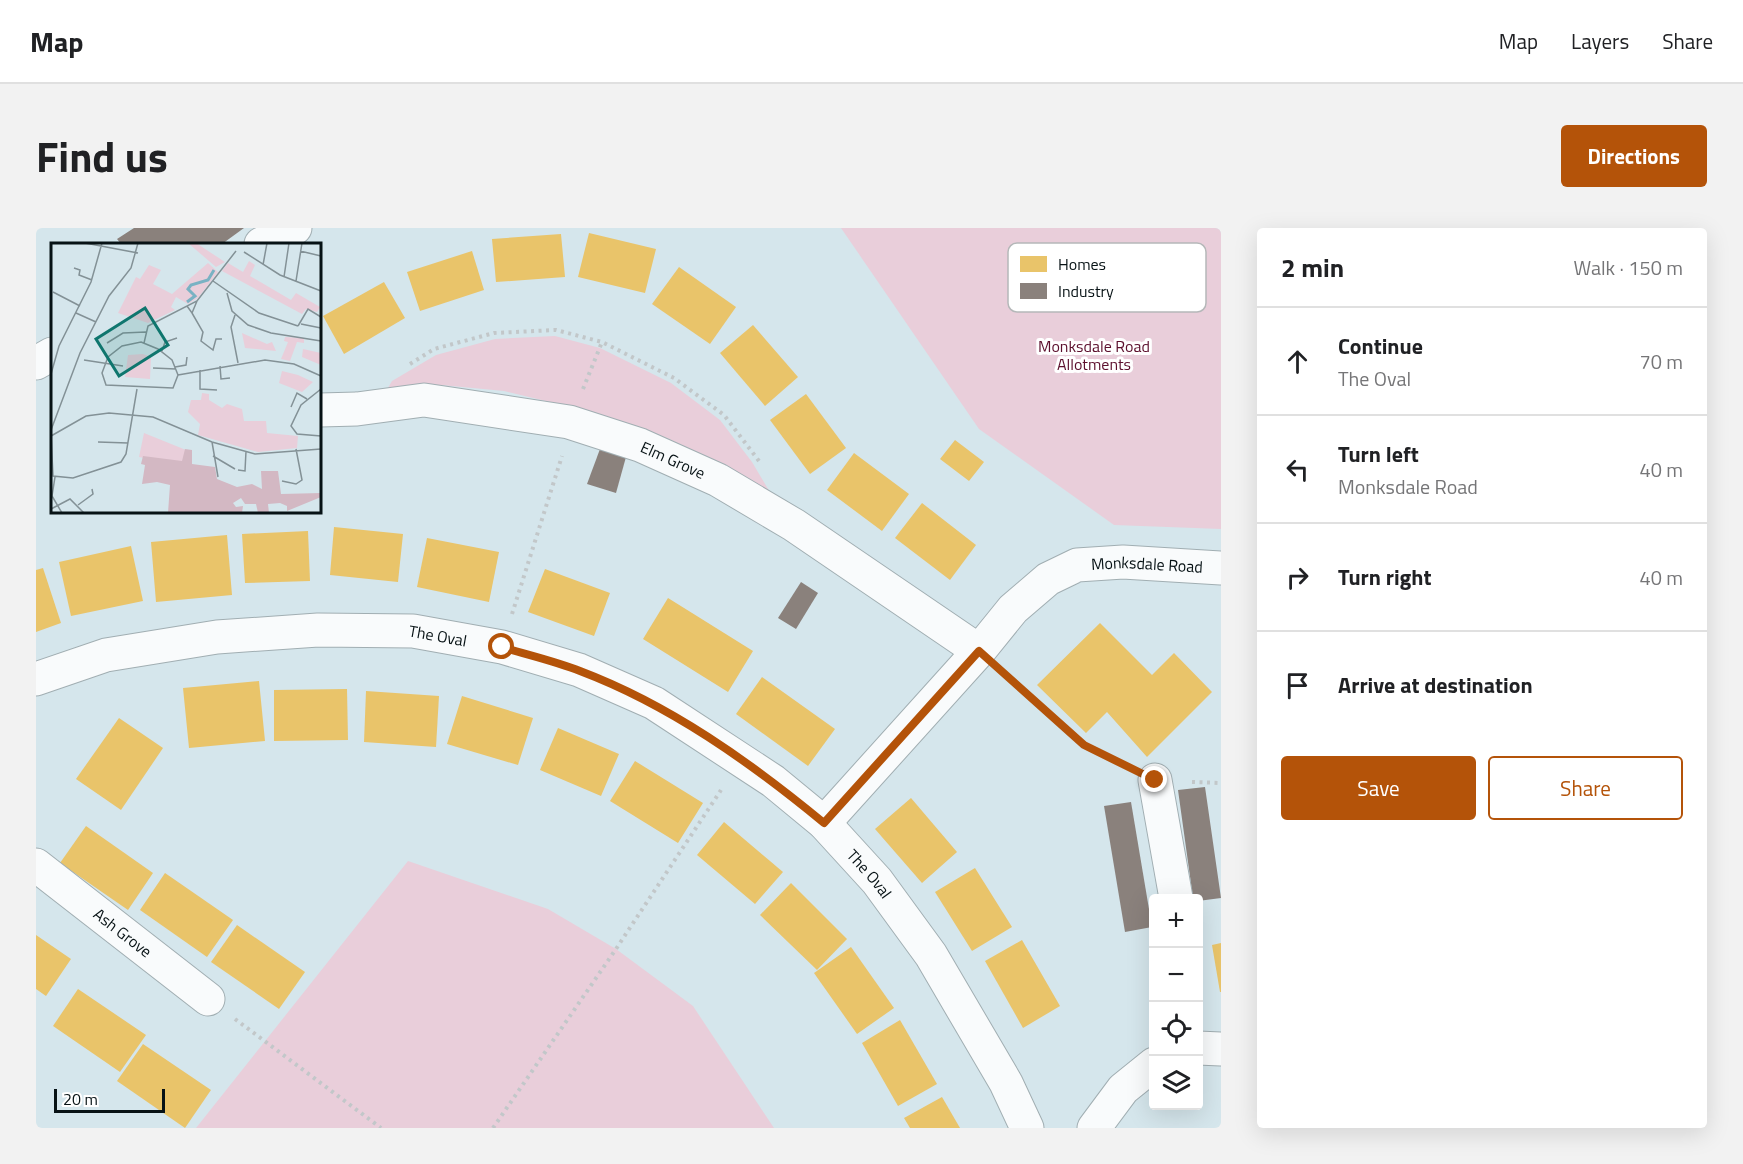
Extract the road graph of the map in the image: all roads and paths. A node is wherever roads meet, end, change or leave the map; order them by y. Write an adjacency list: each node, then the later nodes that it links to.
1 (295, 228): 2 (street)
2 (263, 243)
3 (602, 342): 6 (path); 8 (path); 9 (path)
4 (51, 355): 5 (street)
5 (36, 363)
6 (407, 366)
7 (321, 410): 8 (street, Elm Grove)
8 (569, 422): 11 (path); 12 (street, Elm Grove)
9 (763, 468)
10 (1221, 568): 12 (street, Monksdale Road)
11 (502, 647): 13 (street, The Oval); 14 (street, The Oval)
12 (979, 651): 15 (path); 16 (street, Monksdale Road)
13 (36, 679)
14 (739, 758): 16 (street, The Oval); 22 (path)
15 (1155, 780): 18 (street)
16 (824, 823): 23 (street, The Oval)
17 (36, 865): 19 (street, Ash Grove)
18 (1175, 894)
19 (208, 999): 21 (path)
20 (1149, 1068): 24 (street)
21 (381, 1128)
22 (493, 1128)
23 (1027, 1128)
24 (1095, 1128)

